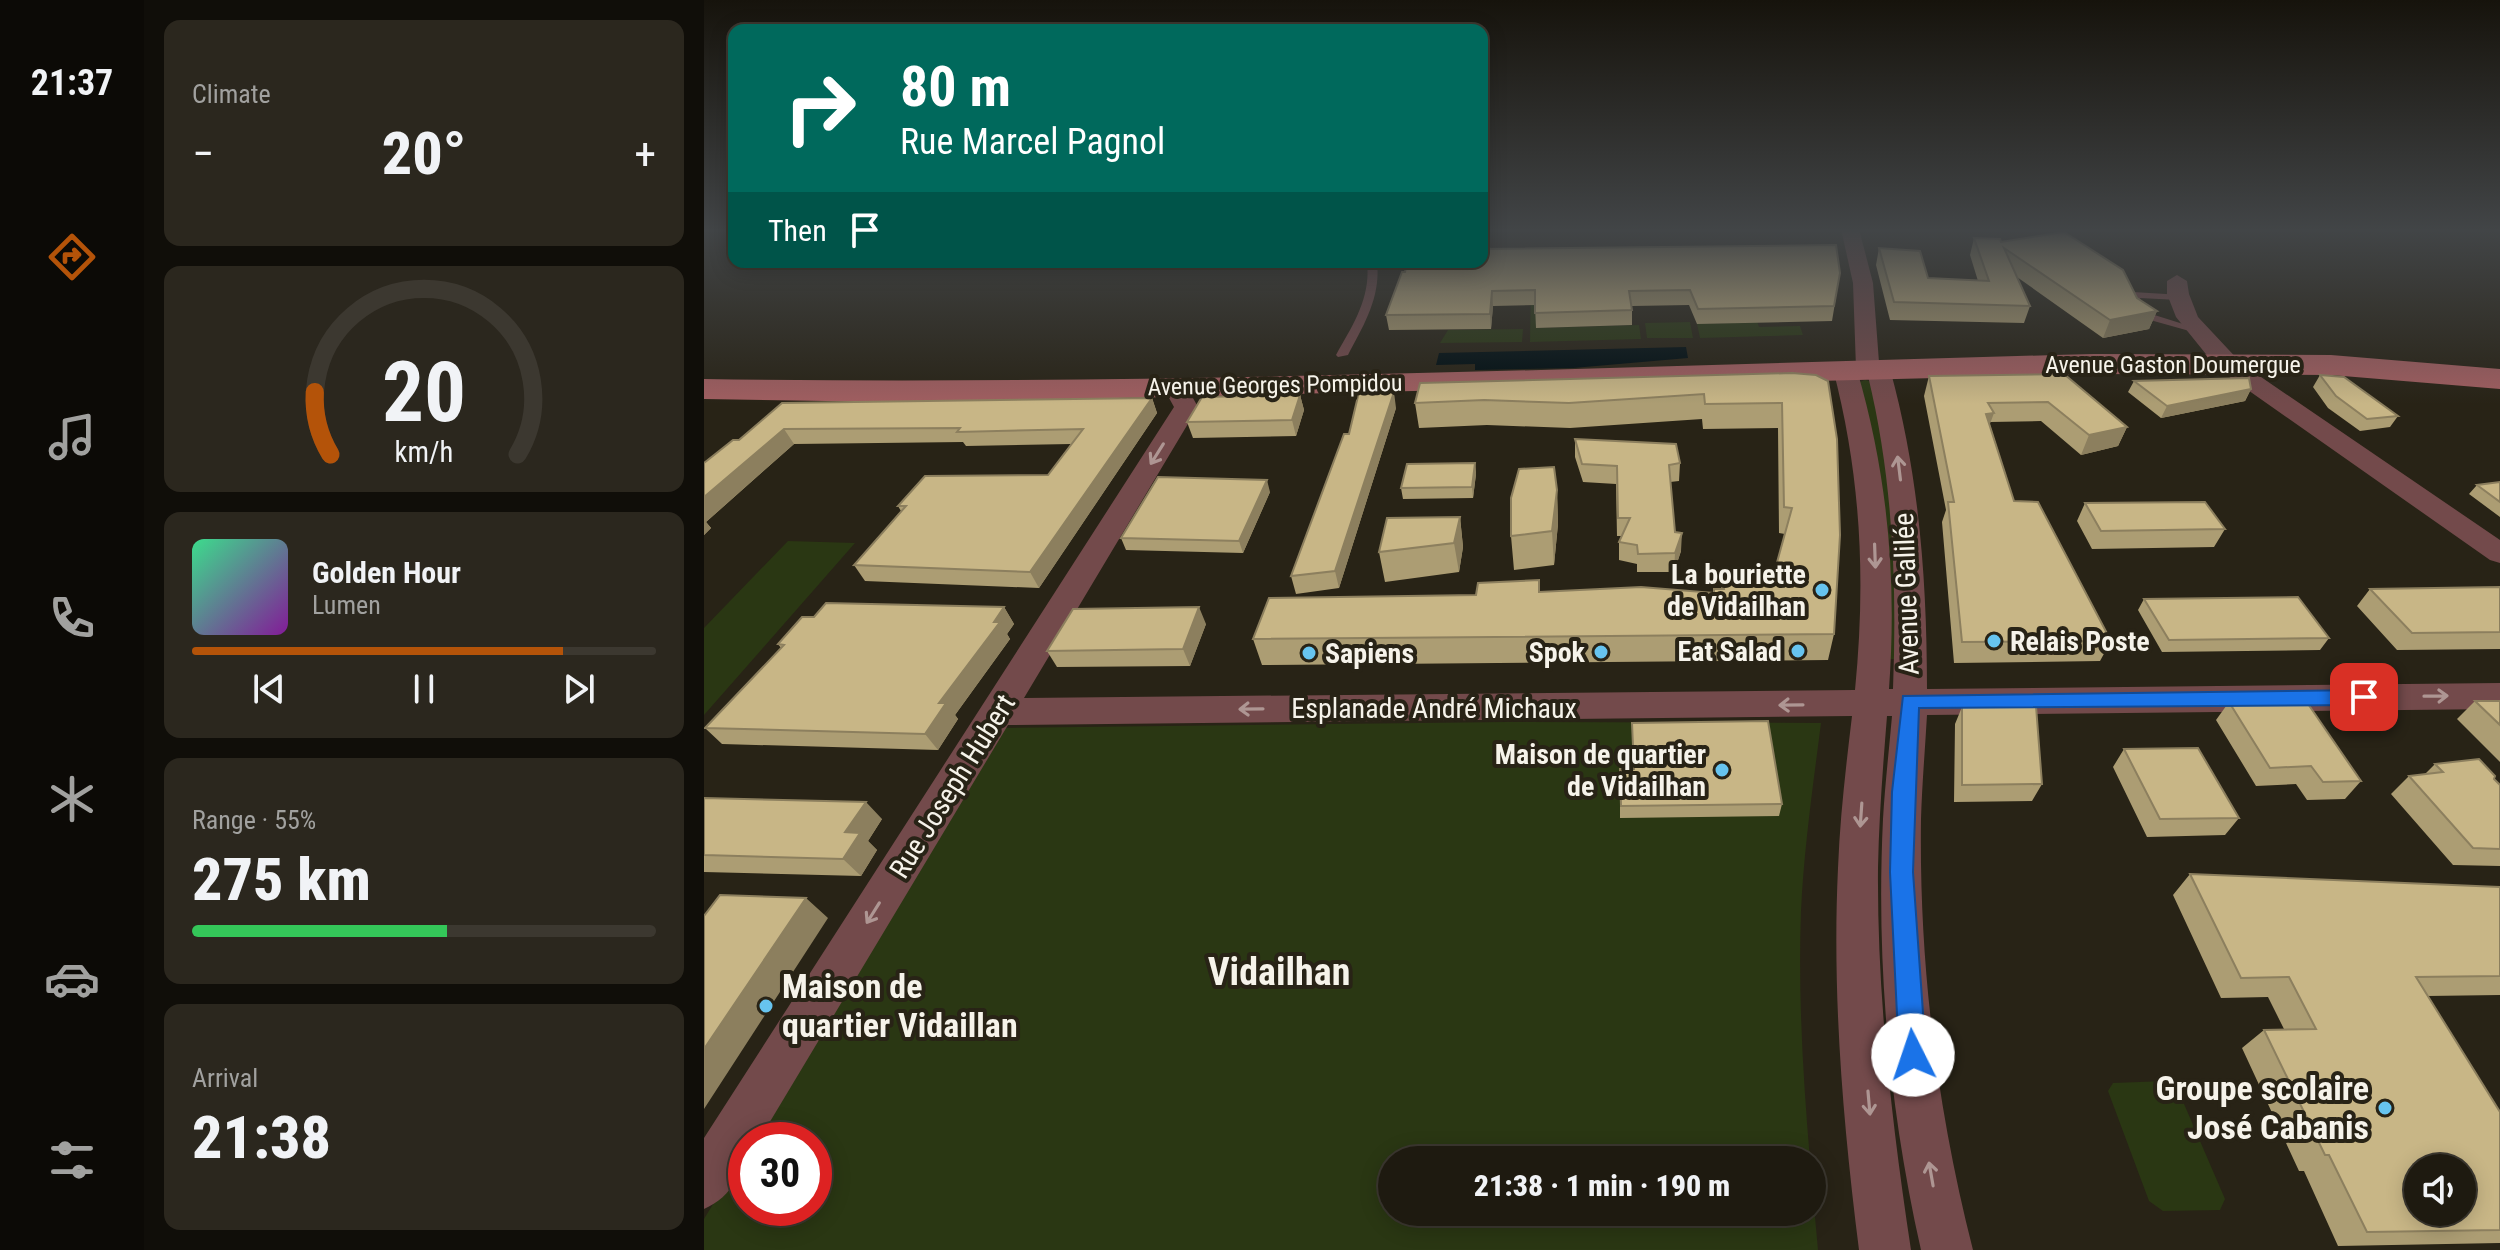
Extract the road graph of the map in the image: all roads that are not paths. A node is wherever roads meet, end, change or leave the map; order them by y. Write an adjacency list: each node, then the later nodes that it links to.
1 (1374, 287): 5 (lane)
2 (1863, 287): 7 (street)
3 (2177, 289): 4 (street); 4 (lane)
4 (2193, 329): 6 (street)
5 (1342, 355)
6 (2228, 364): 7 (main road, Avenue Gaston Doumergue); 8 (main road, Avenue Gaston Doumergue); 13 (street)
7 (1864, 369): 9 (main road, Avenue Georges Pompidou); 15 (street, Avenue Galilée, one-way to 7); 16 (street, Avenue Galilée, one-way to 16)
8 (2500, 379)
9 (1175, 387): 11 (main road, Avenue Georges Pompidou); 17 (street, Rue Joseph Hubert, one-way to 17)
10 (704, 389): 11 (main road, Avenue Georges Pompidou)
11 (814, 391): 12 (street)
12 (767, 418)
13 (2500, 553)
14 (2500, 696): 15 (street, Esplanade André Michaux, one-way to 14)
15 (1910, 701): 16 (street, Esplanade André Michaux); 20 (street, Avenue Galilée, one-way to 15)
16 (1869, 704): 17 (street, Esplanade André Michaux, one-way to 17); 19 (street, Avenue Galilée, one-way to 19)
17 (998, 712): 18 (street, Rue Joseph Hubert, one-way to 18)
18 (704, 1184)
19 (1885, 1250)
20 (1947, 1250)

